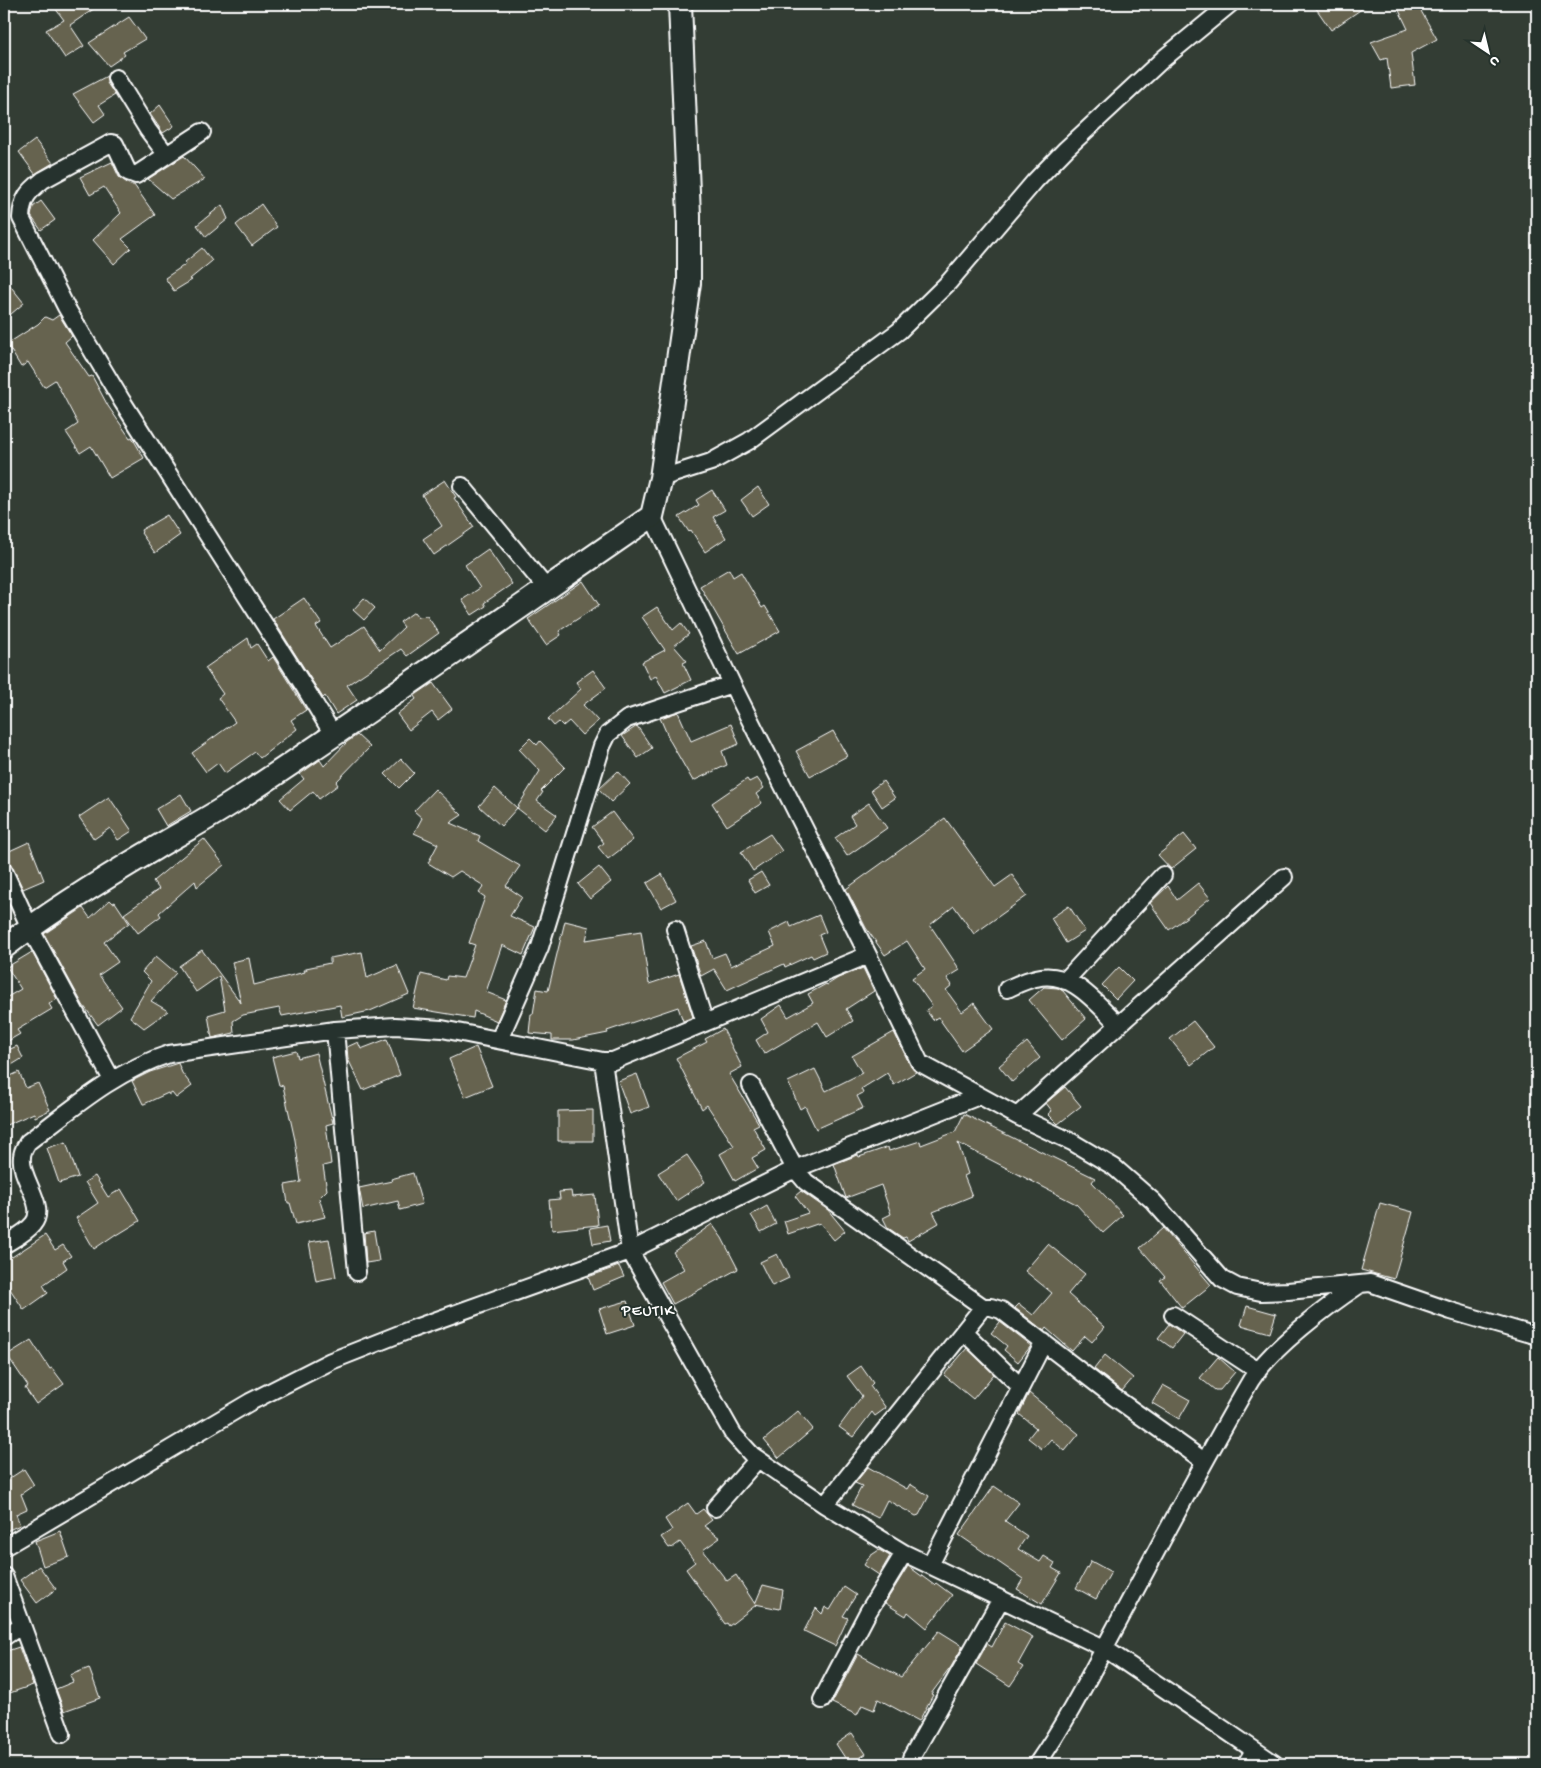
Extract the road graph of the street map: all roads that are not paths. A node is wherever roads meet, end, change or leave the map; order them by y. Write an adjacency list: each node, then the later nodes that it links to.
1 (680, 4): 6 (street)
2 (1230, 4): 6 (street)
3 (116, 78): 5 (street)
4 (202, 132): 5 (street)
5 (166, 154): 11 (street)
6 (661, 478): 8 (street)
7 (462, 486): 9 (street)
8 (652, 516): 9 (street); 10 (street)
9 (547, 589): 11 (street)
10 (732, 684): 18 (street); 24 (street)
11 (334, 736): 15 (street)
12 (4, 871): 15 (street)
13 (1163, 875): 19 (street)
14 (1284, 877): 22 (street)
15 (30, 928): 17 (street); 26 (street)
16 (675, 929): 21 (street)
17 (4, 948)
18 (868, 955): 21 (street); 28 (street)
19 (1065, 981): 20 (street); 22 (street)
20 (1007, 989)
21 (705, 1023): 25 (street)
22 (1119, 1025): 29 (street)
23 (334, 1030): 24 (street); 26 (street); 33 (street)
24 (499, 1040): 25 (street)
25 (603, 1061): 32 (street)
26 (112, 1080): 31 (street)
27 (751, 1085): 30 (street)
28 (979, 1096): 29 (street); 30 (street)
29 (1017, 1116): 34 (street)
30 (795, 1169): 32 (street); 35 (street)
31 (4, 1245)
32 (630, 1251): 42 (street); 46 (street)
33 (357, 1272)
34 (1364, 1283): 38 (street); 40 (street)
35 (983, 1307): 37 (street); 39 (street)
36 (1173, 1315): 40 (street)
37 (964, 1332): 41 (street); 44 (street)
38 (1537, 1336)
39 (1044, 1342): 41 (street); 43 (street)
40 (1258, 1371): 43 (street)
41 (1021, 1387): 48 (street)
42 (758, 1459): 44 (street); 45 (street)
43 (1204, 1461): 53 (street)
44 (824, 1505): 47 (street)
45 (715, 1508)
46 (4, 1547)
47 (904, 1553): 48 (street); 54 (street)
48 (930, 1565): 50 (street)
49 (4, 1576): 51 (street)
50 (1001, 1599): 53 (street); 57 (street)
51 (22, 1625): 52 (street); 55 (street)
52 (4, 1637)
53 (1104, 1648): 56 (street); 58 (street)
54 (822, 1700)
55 (62, 1734)
56 (1251, 1748): 59 (lane); 60 (street)
57 (911, 1758)
58 (1037, 1764)
59 (1241, 1764)
60 (1275, 1764)

